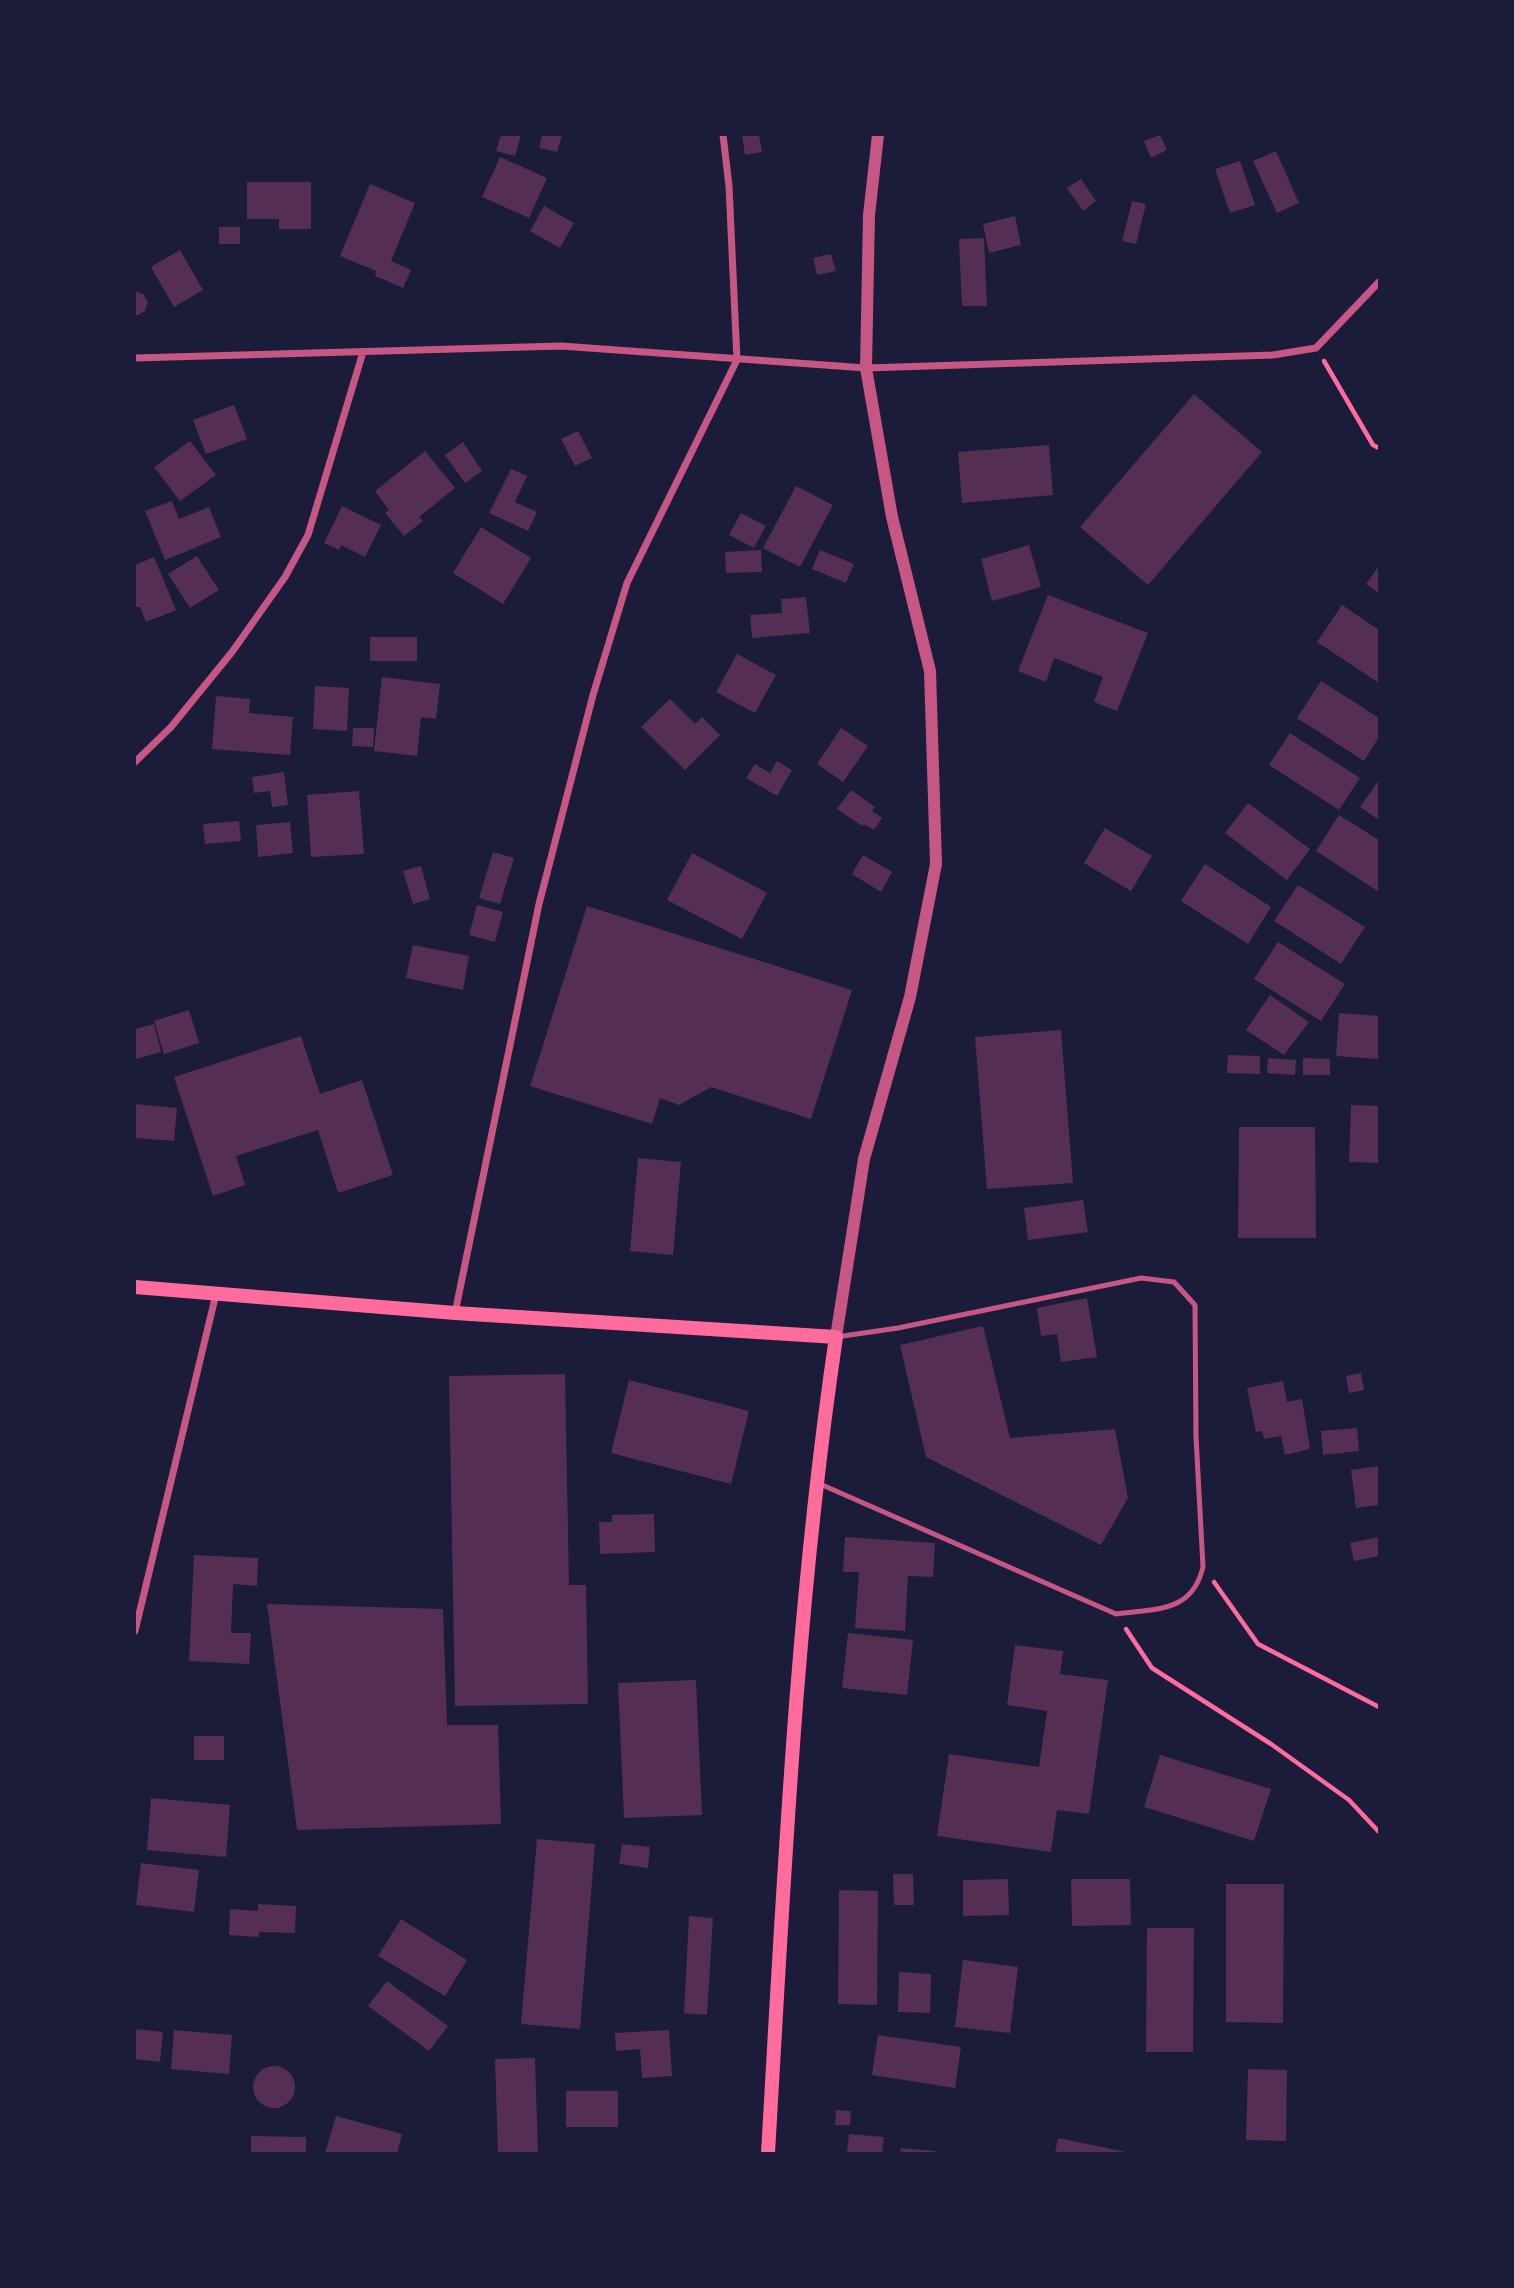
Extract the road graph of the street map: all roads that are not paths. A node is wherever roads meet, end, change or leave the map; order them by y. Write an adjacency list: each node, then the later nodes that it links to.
1 (723, 135): 6 (street)
2 (878, 135): 7 (street)
3 (1379, 282): 7 (street)
4 (363, 352): 5 (street); 6 (street); 8 (street)
5 (135, 358)
6 (737, 360): 7 (street); 11 (street)
7 (866, 368): 12 (street)
8 (135, 762)
9 (135, 1287): 10 (main road)
10 (216, 1293): 11 (main road); 14 (street)
11 (455, 1313): 12 (main road)
12 (836, 1337): 13 (main road); 13 (lane)
13 (815, 1482): 15 (main road)
14 (135, 1631)
15 (768, 2153)

